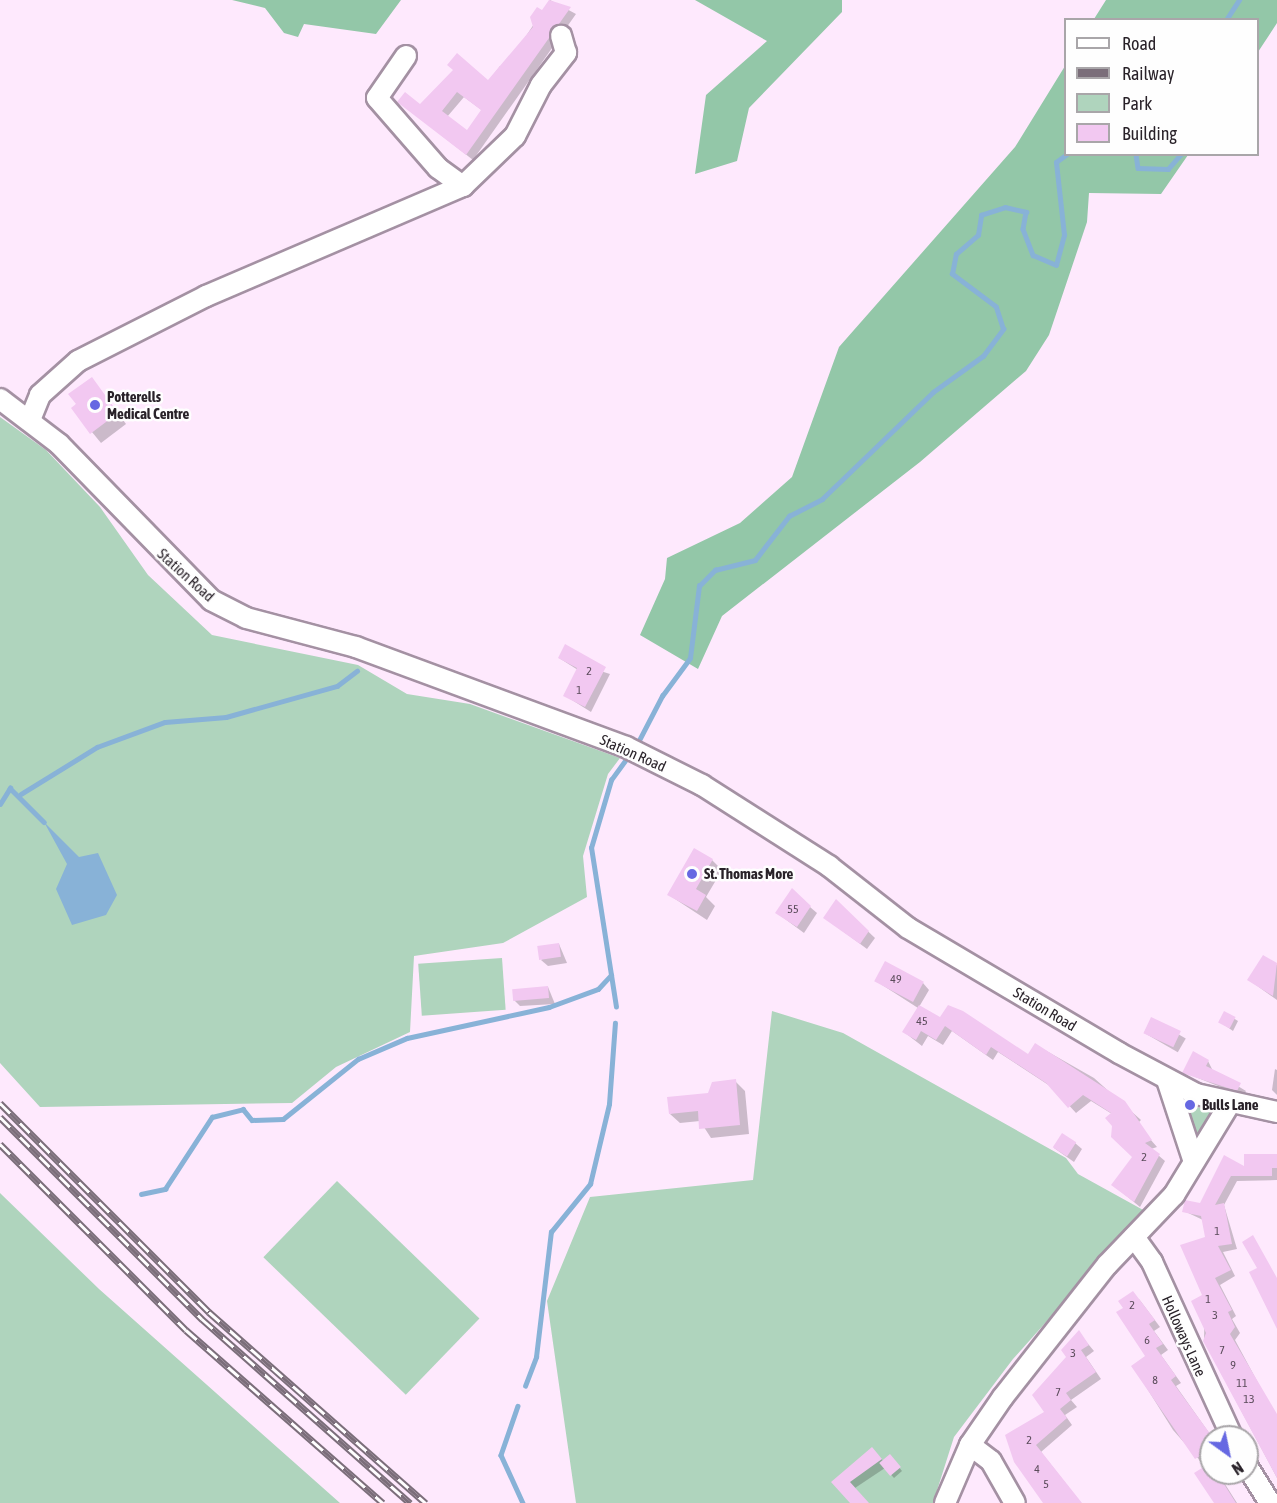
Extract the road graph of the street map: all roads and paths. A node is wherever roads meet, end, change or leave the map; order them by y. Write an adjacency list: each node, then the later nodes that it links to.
1 (561, 36): 3 (street)
2 (406, 56): 3 (street)
3 (463, 186): 5 (street)
4 (0, 399): 5 (street, Station Road)
5 (30, 420): 6 (street, Station Road)
6 (1167, 1080): 7 (street, Station Road); 9 (street)
7 (1228, 1105): 8 (street, Station Road); 9 (street)
8 (1277, 1112)
9 (1193, 1159): 10 (street)
10 (1134, 1237): 11 (street, Holloways Lane); 12 (street)
11 (1227, 1425)
12 (970, 1445): 14 (street); 15 (street)
13 (1259, 1485): 16 (street)
14 (945, 1503)
15 (1015, 1503)
16 (1270, 1503)

